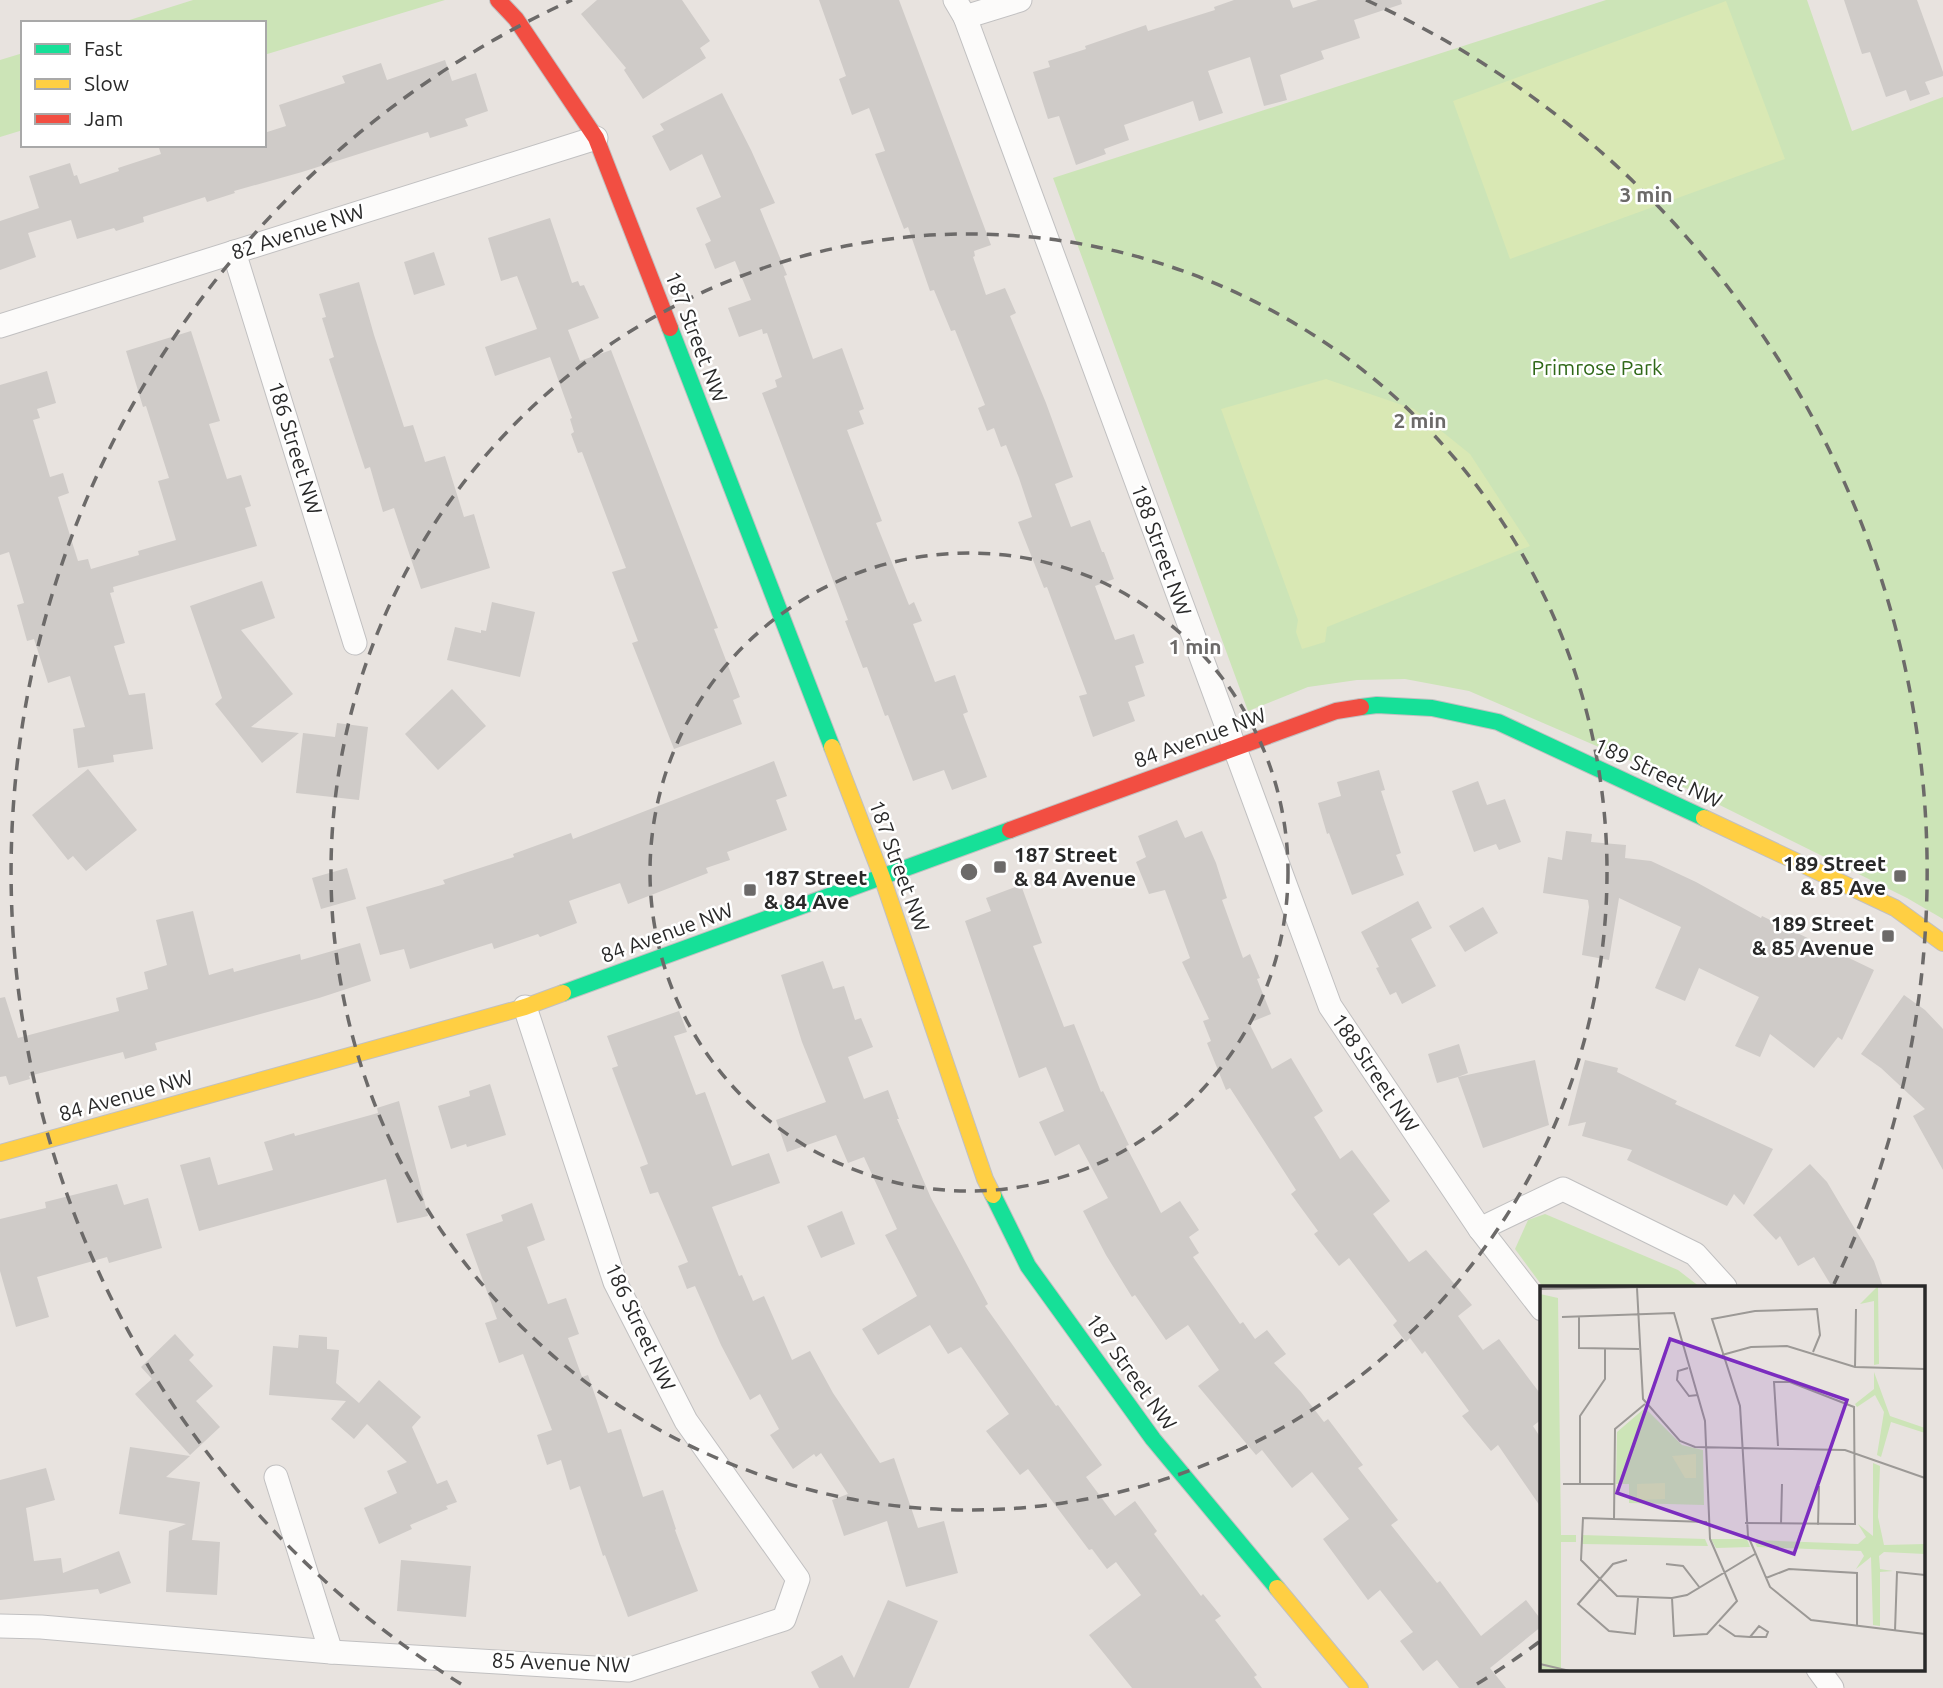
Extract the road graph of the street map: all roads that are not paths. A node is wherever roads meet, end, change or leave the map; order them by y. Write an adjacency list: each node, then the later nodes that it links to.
1 (498, 0): 4 (street, 187 Street NW)
2 (1020, 0): 3 (street)
3 (960, 9): 9 (street, 188 Street NW)
4 (596, 138): 5 (street, 82 Avenue NW); 10 (street, 187 Street NW)
5 (234, 252): 6 (street, 82 Avenue NW); 7 (street, 186 Street NW)
6 (0, 326)
7 (355, 643)
8 (1336, 711): 9 (street, 84 Avenue NW); 11 (street, 189 Street NW)
9 (1234, 748): 10 (street, 84 Avenue NW); 14 (street, 188 Street NW)
10 (882, 877): 12 (street, 84 Avenue NW); 22 (street, 187 Street NW)
11 (1943, 943)
12 (525, 1007): 13 (street, 84 Avenue NW); 18 (street, 186 Street NW)
13 (0, 1153)
14 (1480, 1229): 15 (street); 16 (street, 188 Street NW)
15 (1724, 1286)
16 (1540, 1306)
17 (275, 1477): 20 (street)
18 (798, 1579): 20 (street, 85 Avenue NW)
19 (0, 1626): 20 (street, 85 Avenue NW)
20 (331, 1652)
21 (1819, 1670): 23 (street)
22 (1360, 1688)
23 (1832, 1688)

